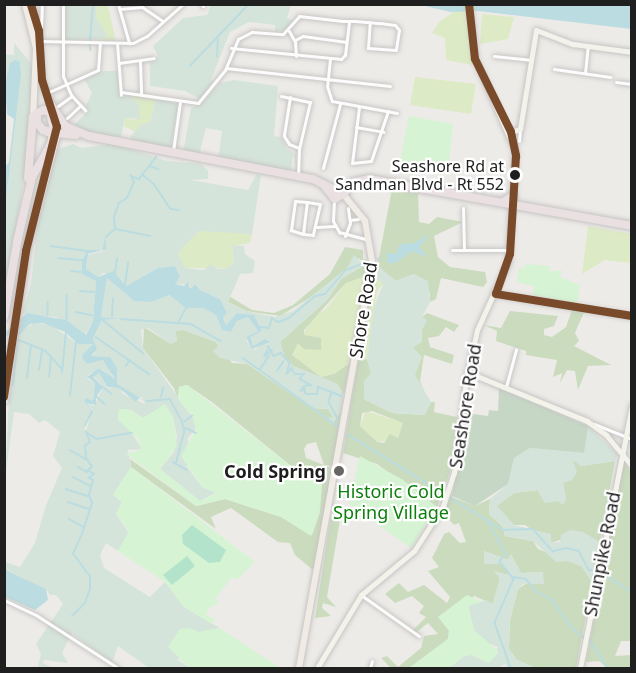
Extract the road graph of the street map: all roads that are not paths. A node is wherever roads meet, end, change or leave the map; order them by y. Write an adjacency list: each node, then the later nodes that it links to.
1 (25, 4): 49 (main road)
2 (63, 4): 14 (street)
3 (183, 4): 8 (street)
4 (468, 4): 56 (street, Seashore Road)
5 (32, 7): 6 (main road); 12 (main road)
6 (42, 7): 12 (street)
7 (118, 7): 8 (street); 18 (street)
8 (163, 21): 18 (street)
9 (349, 21): 10 (street); 11 (street); 15 (street)
10 (370, 22): 10 (street)
11 (289, 31): 13 (street); 20 (street)
12 (40, 38): 14 (street); 38 (main road)
13 (295, 40): 15 (street); 22 (street)
14 (61, 42): 16 (street); 36 (street)
15 (347, 42): 25 (street)
16 (100, 43): 17 (street); 36 (street)
17 (117, 43): 18 (street); 28 (street)
18 (129, 43)
19 (588, 46): 21 (street); 26 (street); 31 (street)
20 (231, 48): 22 (street); 29 (street)
21 (632, 51)
22 (296, 56): 25 (street)
23 (494, 56): 26 (street)
24 (154, 58): 27 (street)
25 (330, 59): 33 (street)
26 (530, 60): 54 (street)
27 (140, 62): 28 (street); 39 (street)
28 (119, 63): 39 (street)
29 (226, 68): 33 (street); 43 (street)
30 (554, 69): 31 (street)
31 (585, 74): 32 (street)
32 (610, 77)
33 (327, 82): 37 (street); 44 (street)
34 (616, 82): 35 (street)
35 (632, 84)
36 (66, 85): 38 (street); 40 (street)
37 (390, 86)
38 (46, 94): 45 (main road)
39 (141, 94): 43 (street)
40 (72, 96): 45 (street); 46 (street)
41 (281, 96): 42 (street)
42 (291, 97): 61 (street); 61 (street)
43 (180, 102): 62 (street)
44 (339, 104): 47 (street); 63 (street)
45 (55, 105): 57 (main road); 58 (highway)
46 (80, 106): 48 (street); 52 (street)
47 (359, 107): 50 (street); 53 (street)
48 (85, 110)
49 (33, 111): 57 (main road); 81 (highway)
50 (388, 111): 51 (street); 55 (street)
51 (397, 112)
52 (67, 118)
53 (356, 127): 55 (street); 55 (street)
54 (520, 129): 56 (street); 59 (street)
55 (384, 132)
56 (510, 132): 68 (street, Seashore Road)
57 (56, 136): 58 (highway); 60 (highway); 81 (highway); 91 (highway)
58 (97, 138): 60 (highway)
59 (519, 141)
60 (111, 142): 62 (highway)
61 (299, 148): 64 (street)
62 (172, 154): 64 (highway)
63 (323, 168)
64 (297, 177): 65 (highway)
65 (325, 183): 66 (highway); 66 (highway)
66 (346, 195): 68 (highway); 74 (street); 75 (street); 80 (main road, Shore Road)
67 (307, 202): 77 (street); 78 (street); 78 (street)
68 (510, 202): 70 (highway); 71 (highway); 72 (street, Seashore Road)
69 (463, 208): 82 (street)
70 (522, 209): 71 (highway); 72 (highway)
71 (566, 215): 76 (highway)
72 (512, 218): 84 (street, Seashore Road)
73 (358, 219): 74 (street)
74 (350, 220): 79 (street)
75 (334, 226): 77 (street); 79 (street)
76 (631, 226)
77 (317, 227): 78 (street)
78 (303, 234)
79 (345, 236): 80 (street)
80 (371, 240): 103 (main road, Shore Road)
81 (17, 242): 87 (highway)
82 (464, 248): 83 (street); 84 (street)
83 (452, 250)
84 (510, 250): 85 (street, Seashore Road)
85 (496, 294): 86 (street); 89 (street, Seashore Road)
86 (632, 316)
87 (4, 317)
88 (516, 349): 90 (street)
89 (467, 372): 90 (street); 98 (street, Seashore Road)
90 (506, 387): 93 (street)
91 (4, 400)
92 (632, 405): 94 (street, Shunpike Road)
93 (587, 421): 94 (street); 96 (street)
94 (625, 436): 95 (street); 96 (street, Shunpike Road)
95 (632, 439)
96 (621, 453): 97 (street); 106 (street, Shunpike Road)
97 (632, 466)
98 (361, 596): 100 (street); 104 (street, Seashore Road)
99 (4, 600): 102 (street)
100 (419, 636)
101 (372, 662): 105 (street)
102 (118, 669)
103 (299, 669)
104 (317, 669)
105 (370, 669)
106 (580, 669)

